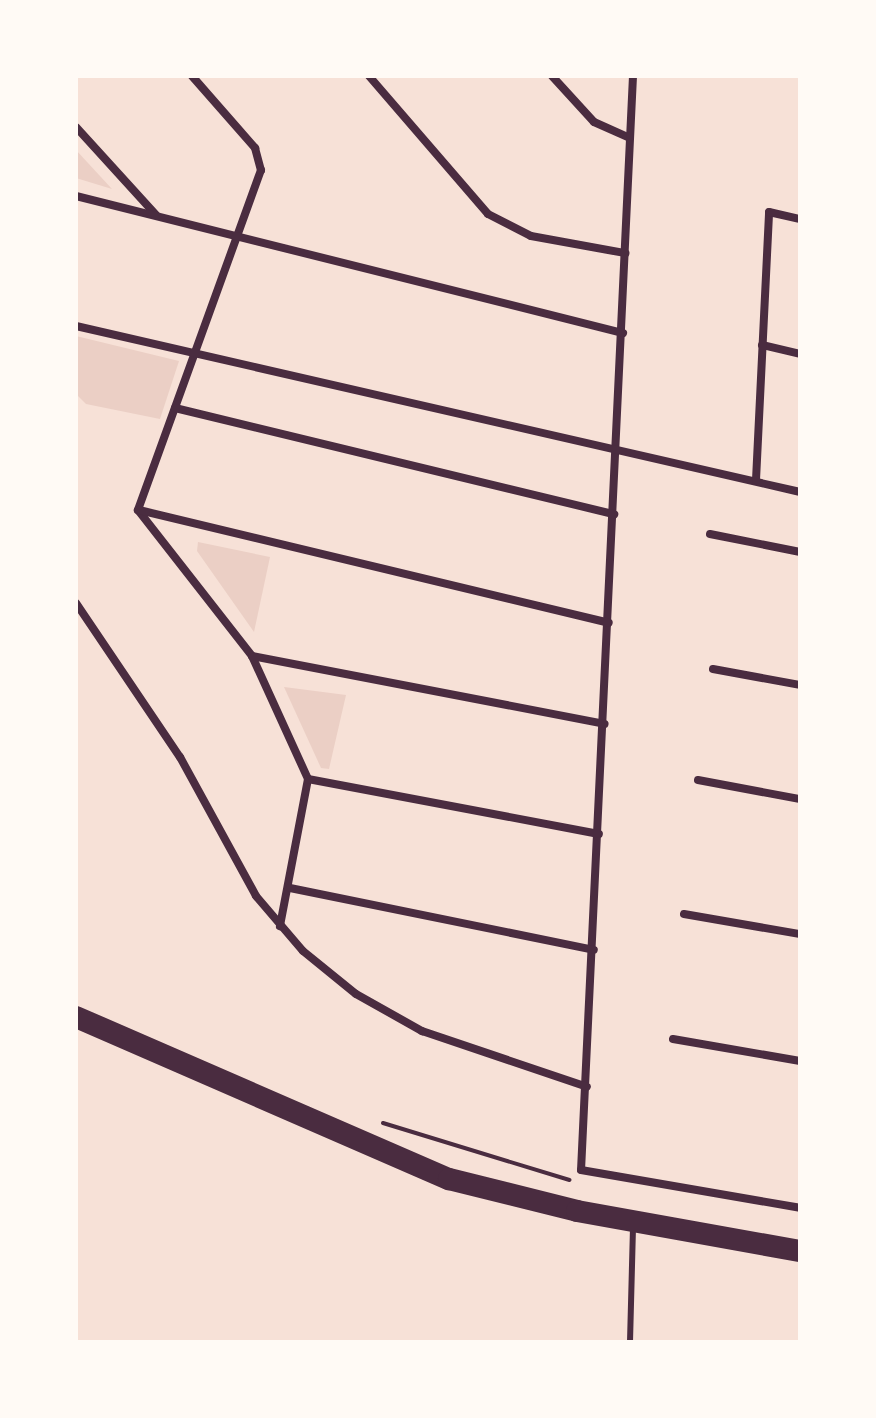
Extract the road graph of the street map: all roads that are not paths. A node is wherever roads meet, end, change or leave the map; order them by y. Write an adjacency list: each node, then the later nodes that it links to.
1 (192, 76): 10 (street)
2 (369, 76): 11 (street)
3 (552, 76): 6 (street)
4 (633, 76): 6 (street)
5 (76, 127): 8 (street)
6 (630, 138): 11 (street)
7 (76, 196): 8 (street)
8 (156, 216): 10 (street)
9 (800, 219): 14 (street)
10 (238, 234): 13 (street); 16 (street)
11 (625, 253): 13 (street)
12 (76, 326): 16 (street)
13 (623, 333): 18 (street)
14 (762, 345): 15 (street); 19 (street)
15 (800, 354)
16 (193, 356): 17 (street); 18 (street)
17 (175, 408): 21 (street); 22 (street)
18 (618, 446): 19 (street); 22 (street)
19 (756, 480): 20 (street)
20 (800, 492)
21 (138, 510): 26 (street); 27 (street)
22 (614, 514): 26 (street)
23 (710, 534): 24 (street)
24 (800, 552)
25 (76, 603): 37 (street)
26 (609, 623): 30 (street)
27 (252, 656): 30 (street); 31 (street)
28 (713, 669): 29 (street)
29 (800, 685)
30 (605, 724): 34 (street)
31 (308, 779): 34 (street); 35 (street)
32 (698, 780): 33 (street)
33 (800, 799)
34 (599, 834): 39 (street)
35 (290, 888): 37 (street); 39 (street)
36 (684, 914): 38 (street)
37 (280, 926): 43 (street)
38 (800, 934)
39 (594, 950): 43 (street)
40 (76, 1017): 45 (highway)
41 (673, 1039): 42 (street)
42 (800, 1061)
43 (587, 1087): 44 (street)
44 (800, 1208)
45 (633, 1221): 46 (highway); 47 (lane)
46 (800, 1251)
47 (630, 1342)

